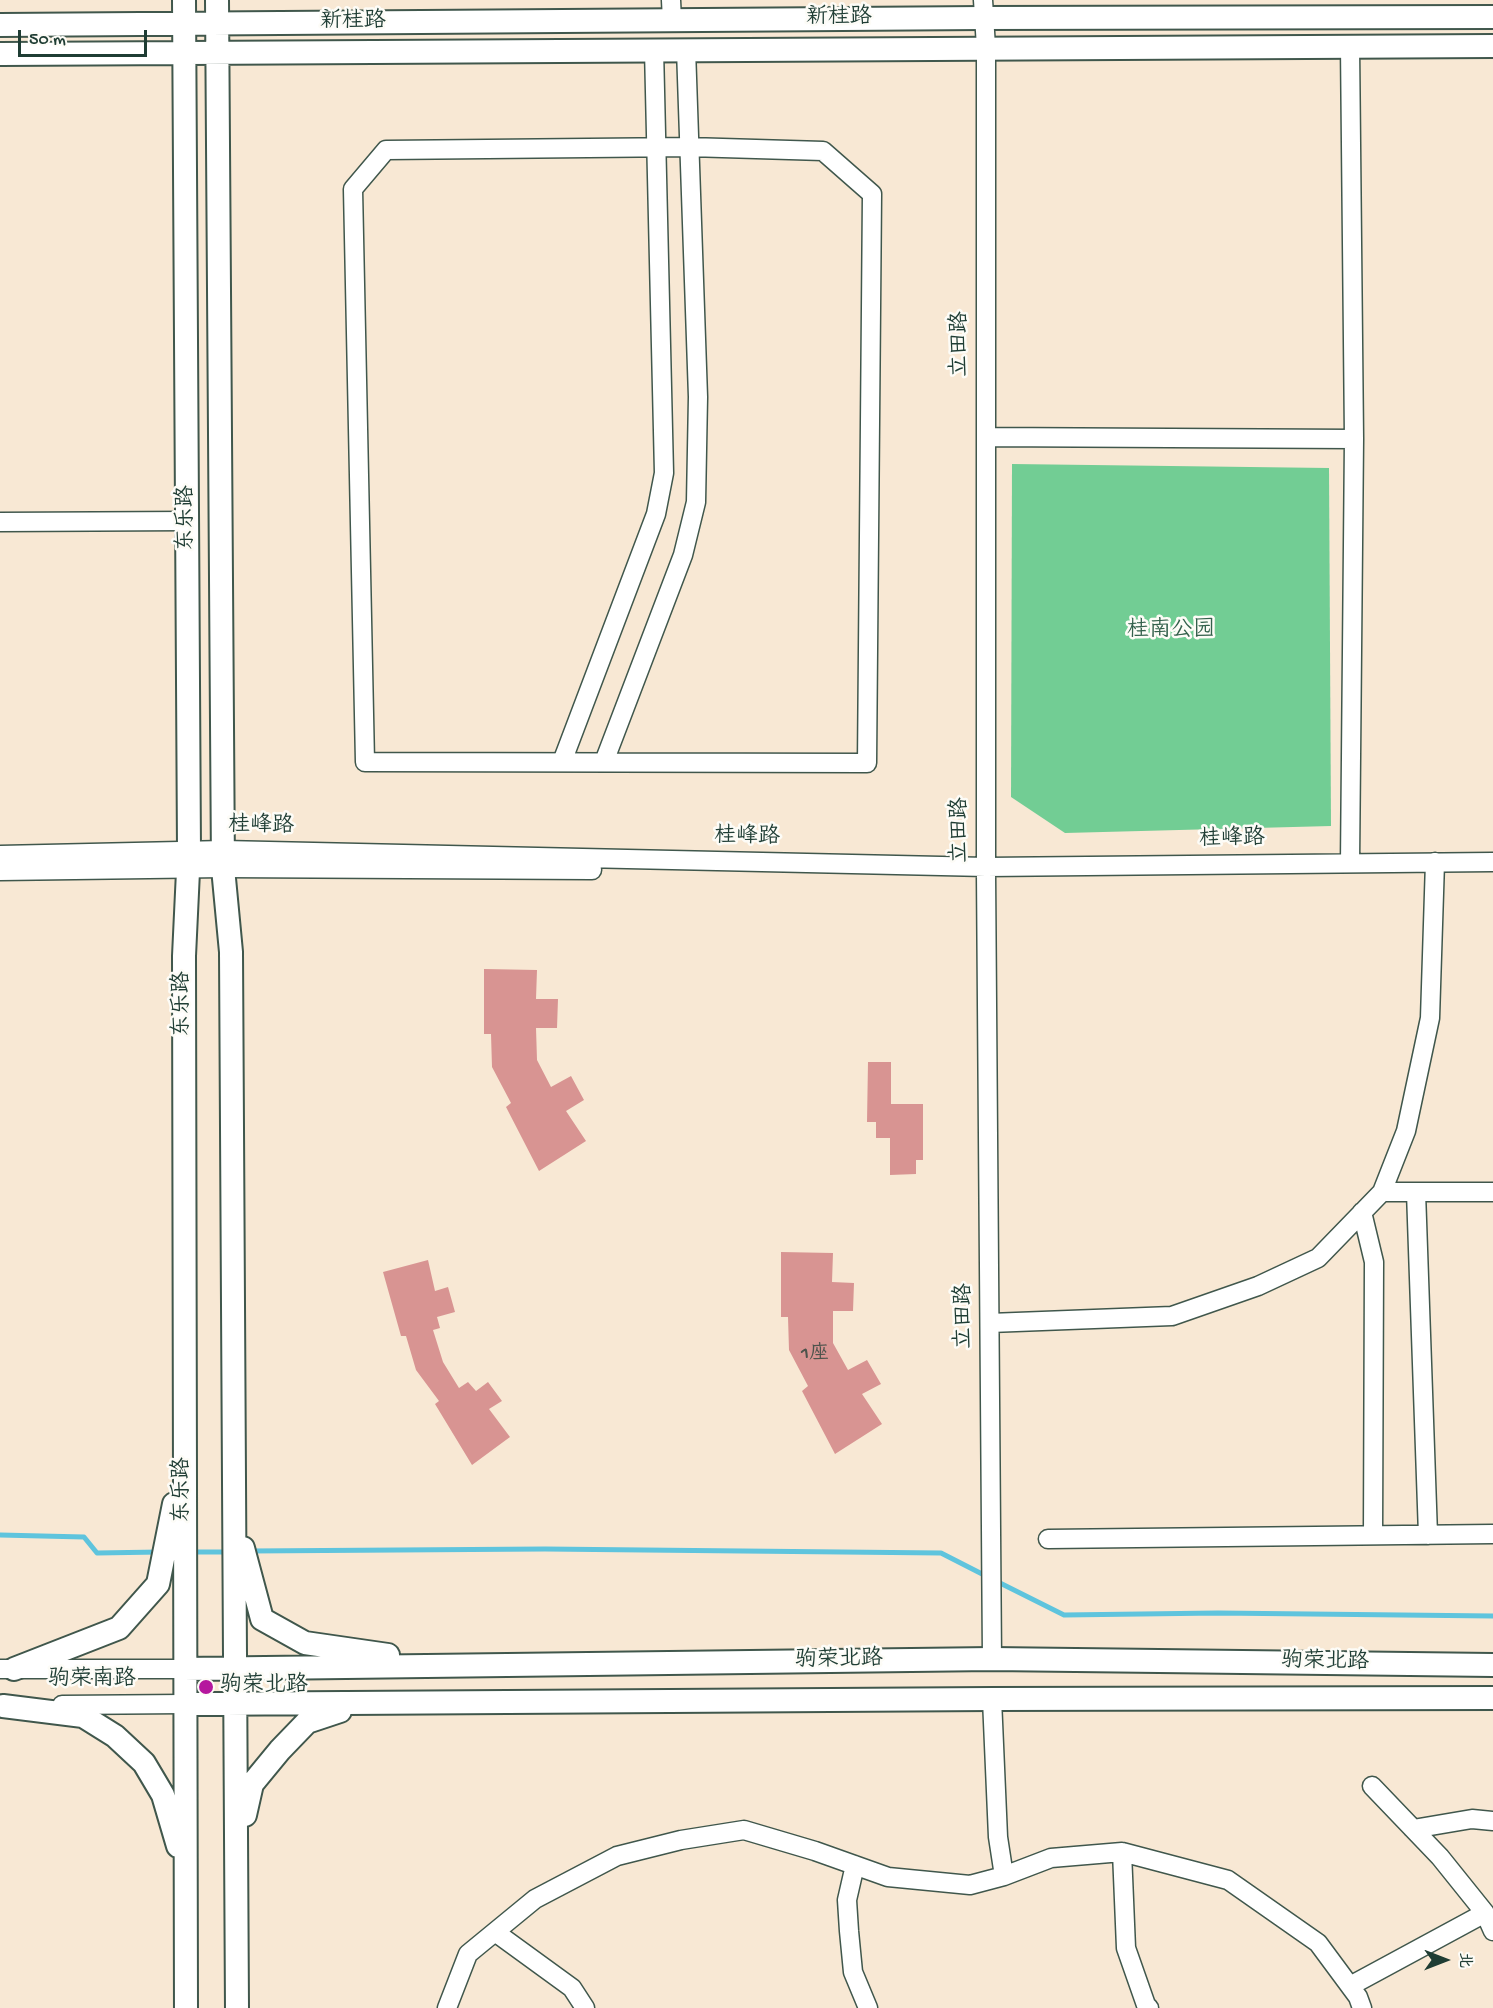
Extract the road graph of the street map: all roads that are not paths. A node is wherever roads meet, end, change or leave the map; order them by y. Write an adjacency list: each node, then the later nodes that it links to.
1 (184, 0): 6 (main road, 东乐路)
2 (217, 0): 7 (main road)
3 (983, 9): 4 (main road, 新桂路); 5 (main road, 新桂路); 11 (street, 立田路)
4 (672, 10): 7 (main road, 新桂路)
5 (1493, 17)
6 (184, 24): 7 (main road, 新桂路); 8 (main road, 新桂路); 15 (main road, 东乐路)
7 (218, 24): 14 (main road)
8 (0, 25)
9 (1350, 46): 10 (main road); 11 (main road); 20 (street)
10 (1493, 46)
11 (986, 47): 13 (main road); 19 (street, 立田路)
12 (654, 49): 13 (main road); 14 (main road); 18 (street)
13 (686, 49): 17 (street)
14 (217, 51): 15 (main road); 26 (main road)
15 (184, 52): 16 (main road); 21 (main road, 东乐路)
16 (0, 54)
17 (689, 147): 18 (street); 24 (street); 24 (street)
18 (656, 149): 23 (street); 23 (street)
19 (986, 437): 20 (street); 31 (street, 立田路)
20 (1354, 439): 29 (street)
21 (189, 521): 22 (street); 27 (main road, 东乐路)
22 (0, 522)
23 (562, 762): 24 (street)
24 (604, 762)
25 (0, 855): 27 (street, 桂峰路)
26 (224, 859): 27 (street, 桂峰路); 31 (street, 桂峰路); 43 (main road)
27 (188, 860): 33 (street); 44 (main road, 东乐路)
28 (1493, 862): 30 (street, 桂峰路)
29 (1350, 863): 30 (street, 桂峰路); 31 (street, 桂峰路)
30 (1435, 866): 31 (street); 32 (street); 34 (street)
31 (986, 870): 38 (street, 立田路)
32 (1493, 870)
33 (0, 871)
34 (1382, 1192): 35 (street); 37 (street)
35 (1416, 1192): 36 (street); 41 (street)
36 (1493, 1192)
37 (1362, 1212): 38 (street); 40 (street)
38 (990, 1323): 45 (street, 立田路)
39 (1493, 1534): 41 (street)
40 (1373, 1535): 41 (street); 42 (street)
41 (1428, 1535)
42 (1048, 1539)
43 (241, 1563): 47 (main road); 48 (main road)
44 (173, 1564): 49 (main road); 50 (main road)
45 (992, 1659): 46 (main road, 驹荣北路); 47 (main road, 驹荣北路)
46 (1493, 1665)
47 (452, 1666): 48 (main road, 驹荣北路)
48 (235, 1668): 50 (main road, 驹荣北路); 55 (main road)
49 (7, 1669): 50 (street, 驹荣南路)
50 (184, 1669): 53 (main road)
51 (1493, 1698): 52 (main road)
52 (992, 1699): 54 (main road); 64 (street)
53 (184, 1704): 55 (main road); 56 (street, 驹荣南路); 63 (main road)
54 (360, 1704): 55 (main road); 61 (main road)
55 (236, 1705): 61 (main road)
56 (1, 1706): 63 (main road)
57 (1372, 1786): 59 (street)
58 (1493, 1821): 59 (street)
59 (1413, 1828): 65 (street)
60 (1122, 1852): 64 (street); 68 (street); 74 (street)
61 (236, 1855): 70 (main road)
62 (855, 1866): 64 (street); 67 (street); 73 (street)
63 (185, 1871): 69 (main road)
64 (1004, 1876)
65 (1485, 1913): 66 (street); 68 (street)
66 (1493, 1931)
67 (495, 1932): 71 (street); 72 (street)
68 (1350, 1986): 75 (street)
69 (186, 2008)
70 (237, 2008)
71 (447, 2008)
72 (585, 2008)
73 (868, 2008)
74 (1149, 2008)
75 (1362, 2008)

